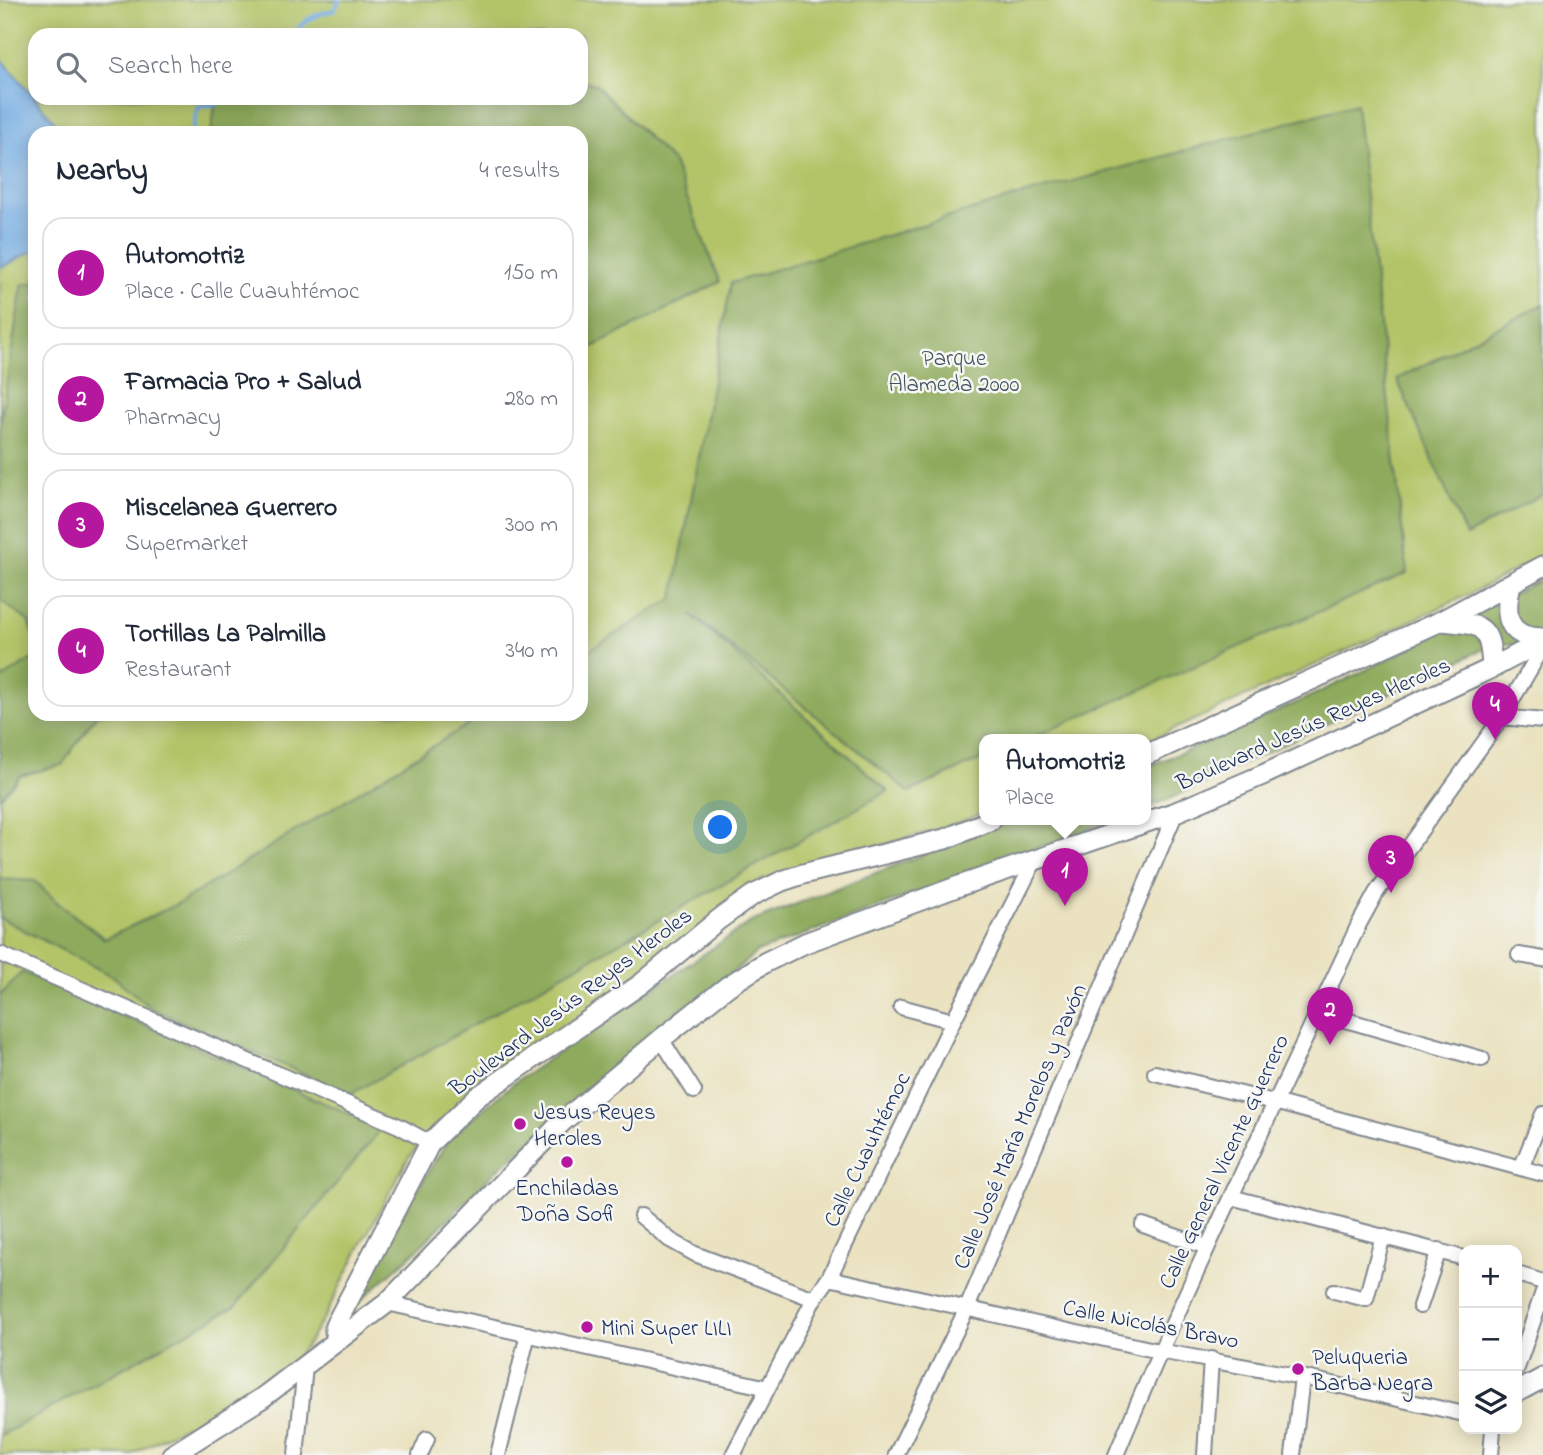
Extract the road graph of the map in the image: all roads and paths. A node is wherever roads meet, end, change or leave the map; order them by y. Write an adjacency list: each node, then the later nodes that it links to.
1 (1543, 566): 2 (main road, Boulevard Jesús Reyes Heroles)
2 (1511, 584): 3 (main road, Boulevard Jesús Reyes Heroles); 4 (main road)
3 (1441, 621): 6 (main road); 9 (main road, Boulevard Jesús Reyes Heroles)
4 (1543, 639): 6 (main road, Boulevard Jesús Reyes Heroles)
5 (1543, 647): 7 (street, Calle General Vicente Guerrero)
6 (1492, 668): 10 (main road, Boulevard Jesús Reyes Heroles)
7 (1502, 718): 8 (street); 19 (street, Calle General Vicente Guerrero)
8 (1543, 721)
9 (1151, 753)
10 (1176, 812): 11 (main road, Boulevard Jesús Reyes Heroles); 45 (street, Calle José María Morelos y Pavón)
11 (1151, 821)
12 (979, 825): 27 (main road, Boulevard Jesús Reyes Heroles)
13 (1138, 825): 14 (main road, Boulevard Jesús Reyes Heroles)
14 (1035, 860): 20 (street, Calle Cuauhtémoc); 21 (main road, Boulevard Jesús Reyes Heroles)
15 (0, 954): 27 (street)
16 (1520, 955): 17 (street)
17 (1543, 959)
18 (901, 1007): 20 (street)
19 (1318, 1012): 22 (street); 25 (street, Calle General Vicente Guerrero)
20 (953, 1021): 38 (street, Calle Cuauhtémoc)
21 (661, 1039): 24 (street); 43 (main road, Boulevard Jesús Reyes Heroles)
22 (1482, 1059)
23 (1156, 1073): 25 (street)
24 (694, 1091)
25 (1274, 1102): 28 (street); 30 (street, Calle General Vicente Guerrero)
26 (1543, 1114): 28 (street)
27 (430, 1143): 47 (main road, Boulevard Jesús Reyes Heroles)
28 (1522, 1166): 29 (street)
29 (1543, 1174)
30 (1231, 1197): 33 (street); 34 (street, Calle General Vicente Guerrero)
31 (642, 1216): 42 (street)
32 (1143, 1225): 34 (street)
33 (1383, 1236): 35 (street); 40 (street)
34 (1207, 1247): 48 (street, Calle General Vicente Guerrero)
35 (1439, 1250): 36 (street); 44 (street)
36 (1459, 1256)
37 (1522, 1276): 39 (street)
38 (829, 1278): 42 (street, Calle Cuauhtémoc); 45 (street, Calle Nicolás Bravo)
39 (1543, 1282)
40 (1335, 1291)
41 (1543, 1292): 49 (street)
42 (814, 1299): 54 (street, Calle Cuauhtémoc)
43 (387, 1303): 46 (street); 47 (main road, Boulevard Jesús Reyes Heroles)
44 (1420, 1306)
45 (967, 1308): 48 (street, Calle Nicolás Bravo); 64 (street, Calle José María Morelos y Pavón)
46 (528, 1334): 54 (street); 62 (street)
47 (340, 1338): 51 (main road, Boulevard Jesús Reyes Heroles)
48 (1159, 1351): 50 (street, Calle Nicolás Bravo); 65 (street, Calle General Vicente Guerrero)
49 (1522, 1353)
50 (1211, 1359): 52 (street, Calle Nicolás Bravo); 66 (street)
51 (305, 1367): 59 (main road, Boulevard Jesús Reyes Heroles); 60 (street)
52 (1302, 1377): 56 (street, Calle Nicolás Bravo); 67 (street)
53 (1543, 1378): 55 (main road)
54 (768, 1388): 63 (street, Calle Cuauhtémoc)
55 (1522, 1389)
56 (1459, 1412)
57 (1493, 1434): 68 (street)
58 (426, 1439): 61 (street)
59 (172, 1455)
60 (296, 1455)
61 (420, 1455)
62 (498, 1455)
63 (733, 1455)
64 (896, 1455)
65 (1116, 1455)
66 (1205, 1455)
67 (1293, 1455)
68 (1491, 1455)

